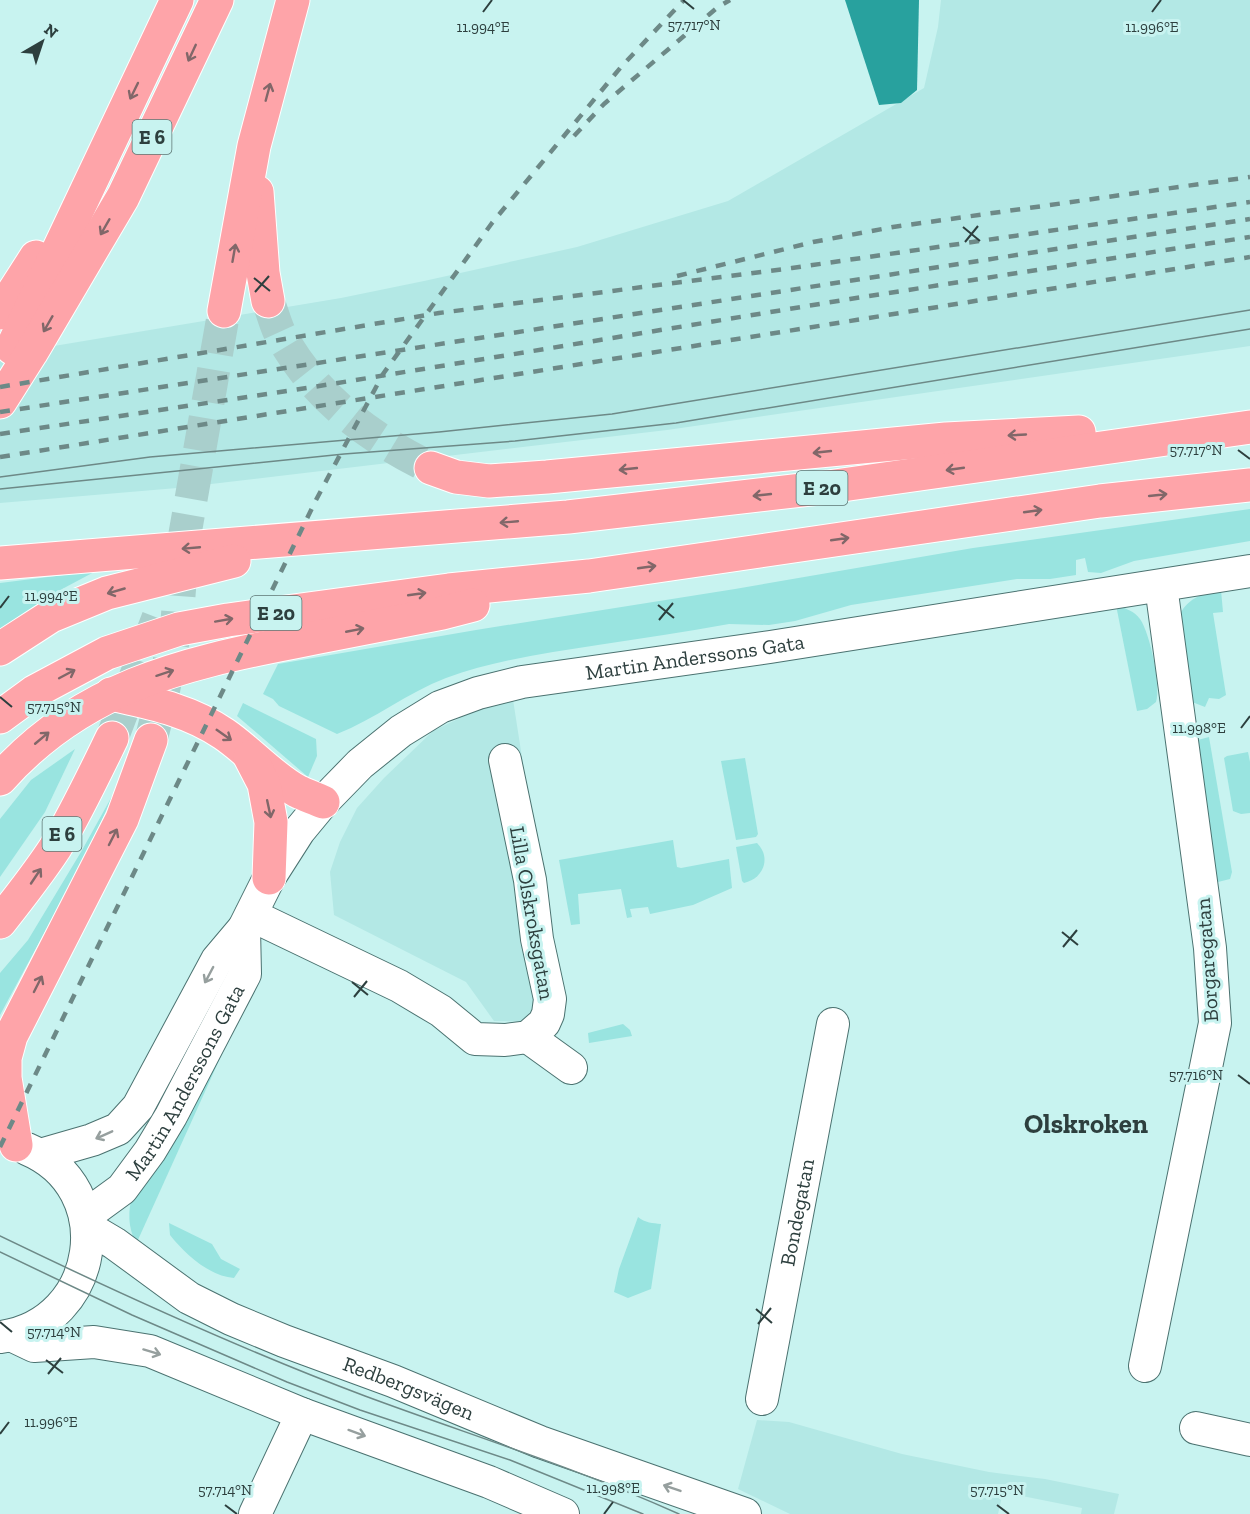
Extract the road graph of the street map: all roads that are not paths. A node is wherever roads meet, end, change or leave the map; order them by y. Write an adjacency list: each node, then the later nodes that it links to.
1 (177, 0): 5 (highway, one-way to 5)
2 (217, 0): 10 (highway, E 6, one-way to 10)
3 (293, 0): 4 (highway, one-way to 3)
4 (254, 146): 6 (highway); 7 (highway, one-way to 4)
5 (98, 166): 8 (highway); 9 (highway)
6 (268, 300)
7 (224, 310)
8 (0, 313)
9 (0, 374)
10 (0, 402)
11 (1249, 427): 12 (highway, one-way to 12); 14 (highway, E 20, one-way to 14)
12 (431, 468)
13 (1250, 485): 17 (highway, E 20, one-way to 13)
14 (374, 534): 15 (highway, one-way to 15); 19 (highway, E 20, one-way to 19)
15 (0, 563)
16 (1250, 571): 18 (street, Martin Anderssons Gata)
17 (590, 576): 20 (highway, one-way to 17); 21 (highway, E 20, one-way to 17)
18 (1161, 586): 27 (street, Martin Anderssons Gata); 37 (street, Borgaregatan)
19 (0, 649)
20 (111, 694): 24 (highway, one-way to 24); 26 (highway, one-way to 20)
21 (0, 717)
22 (112, 738): 29 (highway, E 6, one-way to 22)
23 (150, 740): 34 (highway, one-way to 23)
24 (249, 755): 27 (highway); 28 (highway, one-way to 28)
25 (505, 760): 32 (street, Lilla Olskroksgatan)
26 (0, 779)
27 (323, 801): 28 (street, Martin Anderssons Gata)
28 (269, 878): 30 (street, Martin Anderssons Gata)
29 (0, 922)
30 (248, 922): 32 (street); 34 (street, Martin Anderssons Gata, one-way to 34); 35 (street, Martin Anderssons Gata)
31 (833, 1024): 38 (street, Bondegatan)
32 (528, 1037): 33 (street)
33 (571, 1068)
34 (19, 1147): 35 (street)
35 (86, 1221): 36 (street); 44 (street, Redbergsvägen, one-way to 35)
36 (6, 1336): 39 (street, one-way to 39)
37 (1145, 1366)
38 (762, 1399)
39 (302, 1414): 42 (street); 43 (street, one-way to 43)
40 (1196, 1428): 41 (street)
41 (1250, 1440)
42 (255, 1514)
43 (563, 1514)
44 (746, 1514)

